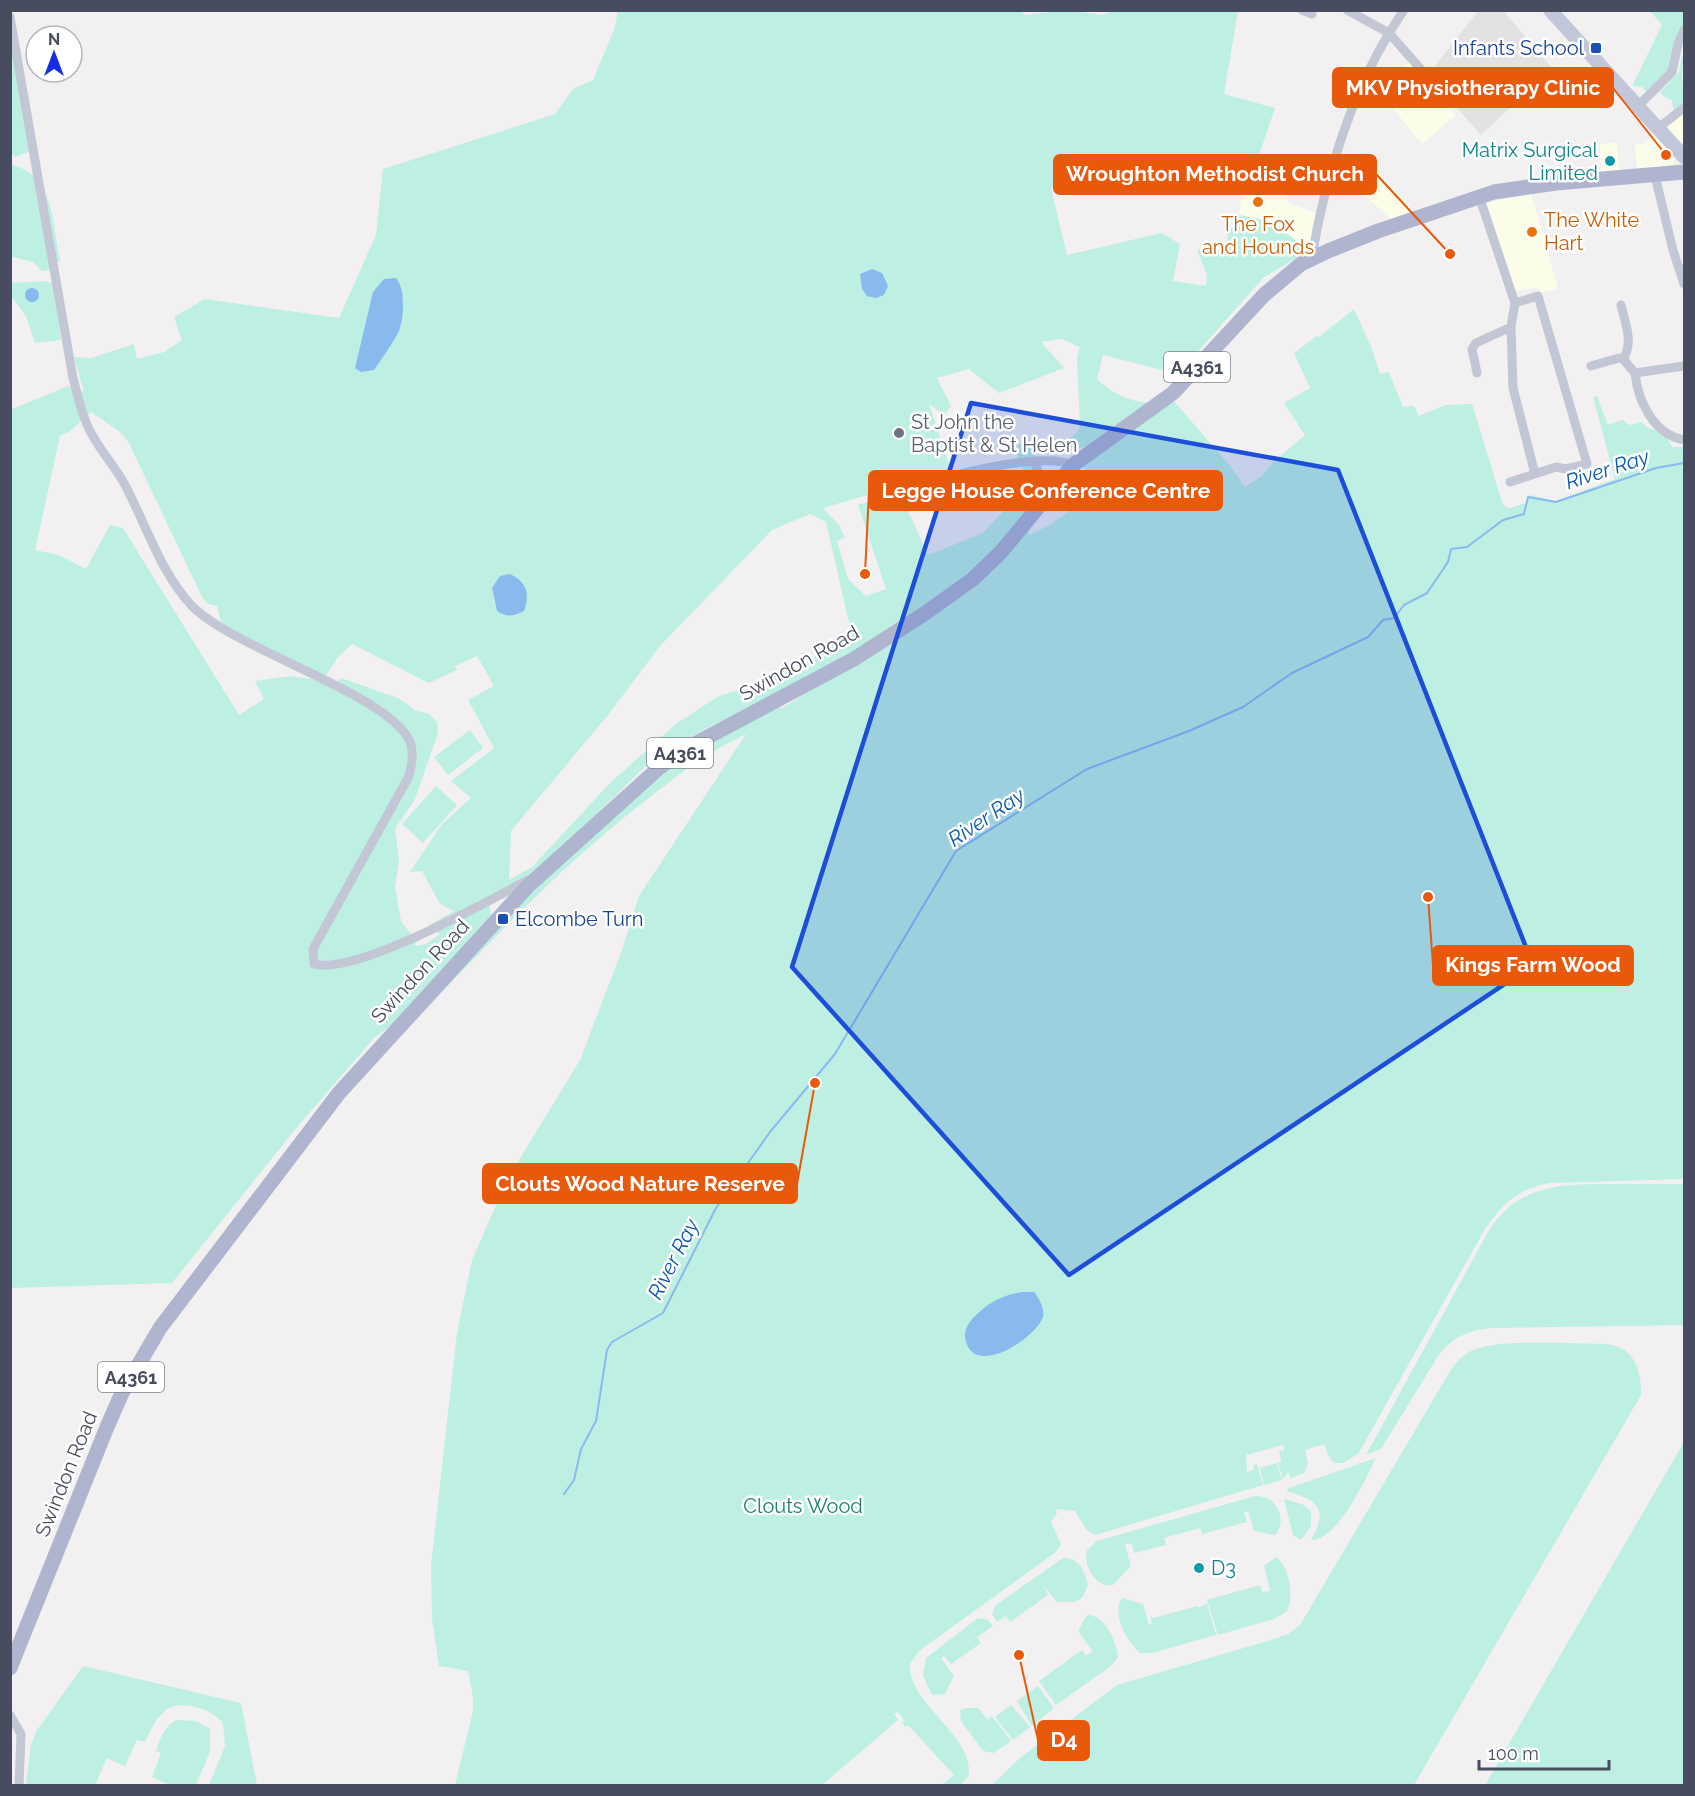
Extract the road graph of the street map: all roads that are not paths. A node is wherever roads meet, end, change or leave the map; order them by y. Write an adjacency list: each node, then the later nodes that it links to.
1 (1302, 10): 5 (street)
2 (1347, 10): 8 (street)
3 (1404, 10): 8 (street)
4 (1550, 10): 10 (main road)
5 (1312, 14)
6 (10, 16): 35 (street)
7 (1684, 30): 10 (street)
8 (1389, 33): 9 (street); 17 (street)
9 (1432, 82)
10 (1638, 106): 12 (main road)
11 (1684, 108): 12 (street)
12 (1658, 128): 13 (main road)
13 (1684, 157)
14 (1684, 172): 15 (main road, A4361)
15 (1655, 176): 16 (main road, A4361); 18 (street)
16 (1479, 196): 17 (main road, A4361); 19 (street)
17 (1313, 258): 29 (main road, A4361)
18 (1684, 284)
19 (1515, 303): 21 (street); 30 (street)
20 (1621, 305): 22 (street)
21 (1511, 327): 25 (street); 30 (street)
22 (1623, 359): 23 (street); 26 (street)
23 (1591, 366)
24 (1684, 366): 26 (street)
25 (1477, 373)
26 (1635, 373): 27 (street)
27 (1684, 440)
28 (1034, 461): 29 (street); 32 (street); 33 (street)
29 (1072, 465): 33 (main road, Swindon Road / A4361)
30 (1535, 474): 31 (street)
31 (1510, 482)
32 (932, 483)
33 (1047, 493): 34 (main road, Swindon Road / A4361)
34 (540, 874): 35 (street); 36 (main road, Swindon Road / A4361)
35 (488, 901): 36 (street)
36 (500, 916): 37 (main road, Swindon Road / A4361)
37 (10, 1668)
38 (10, 1715): 39 (street)
39 (19, 1785)

